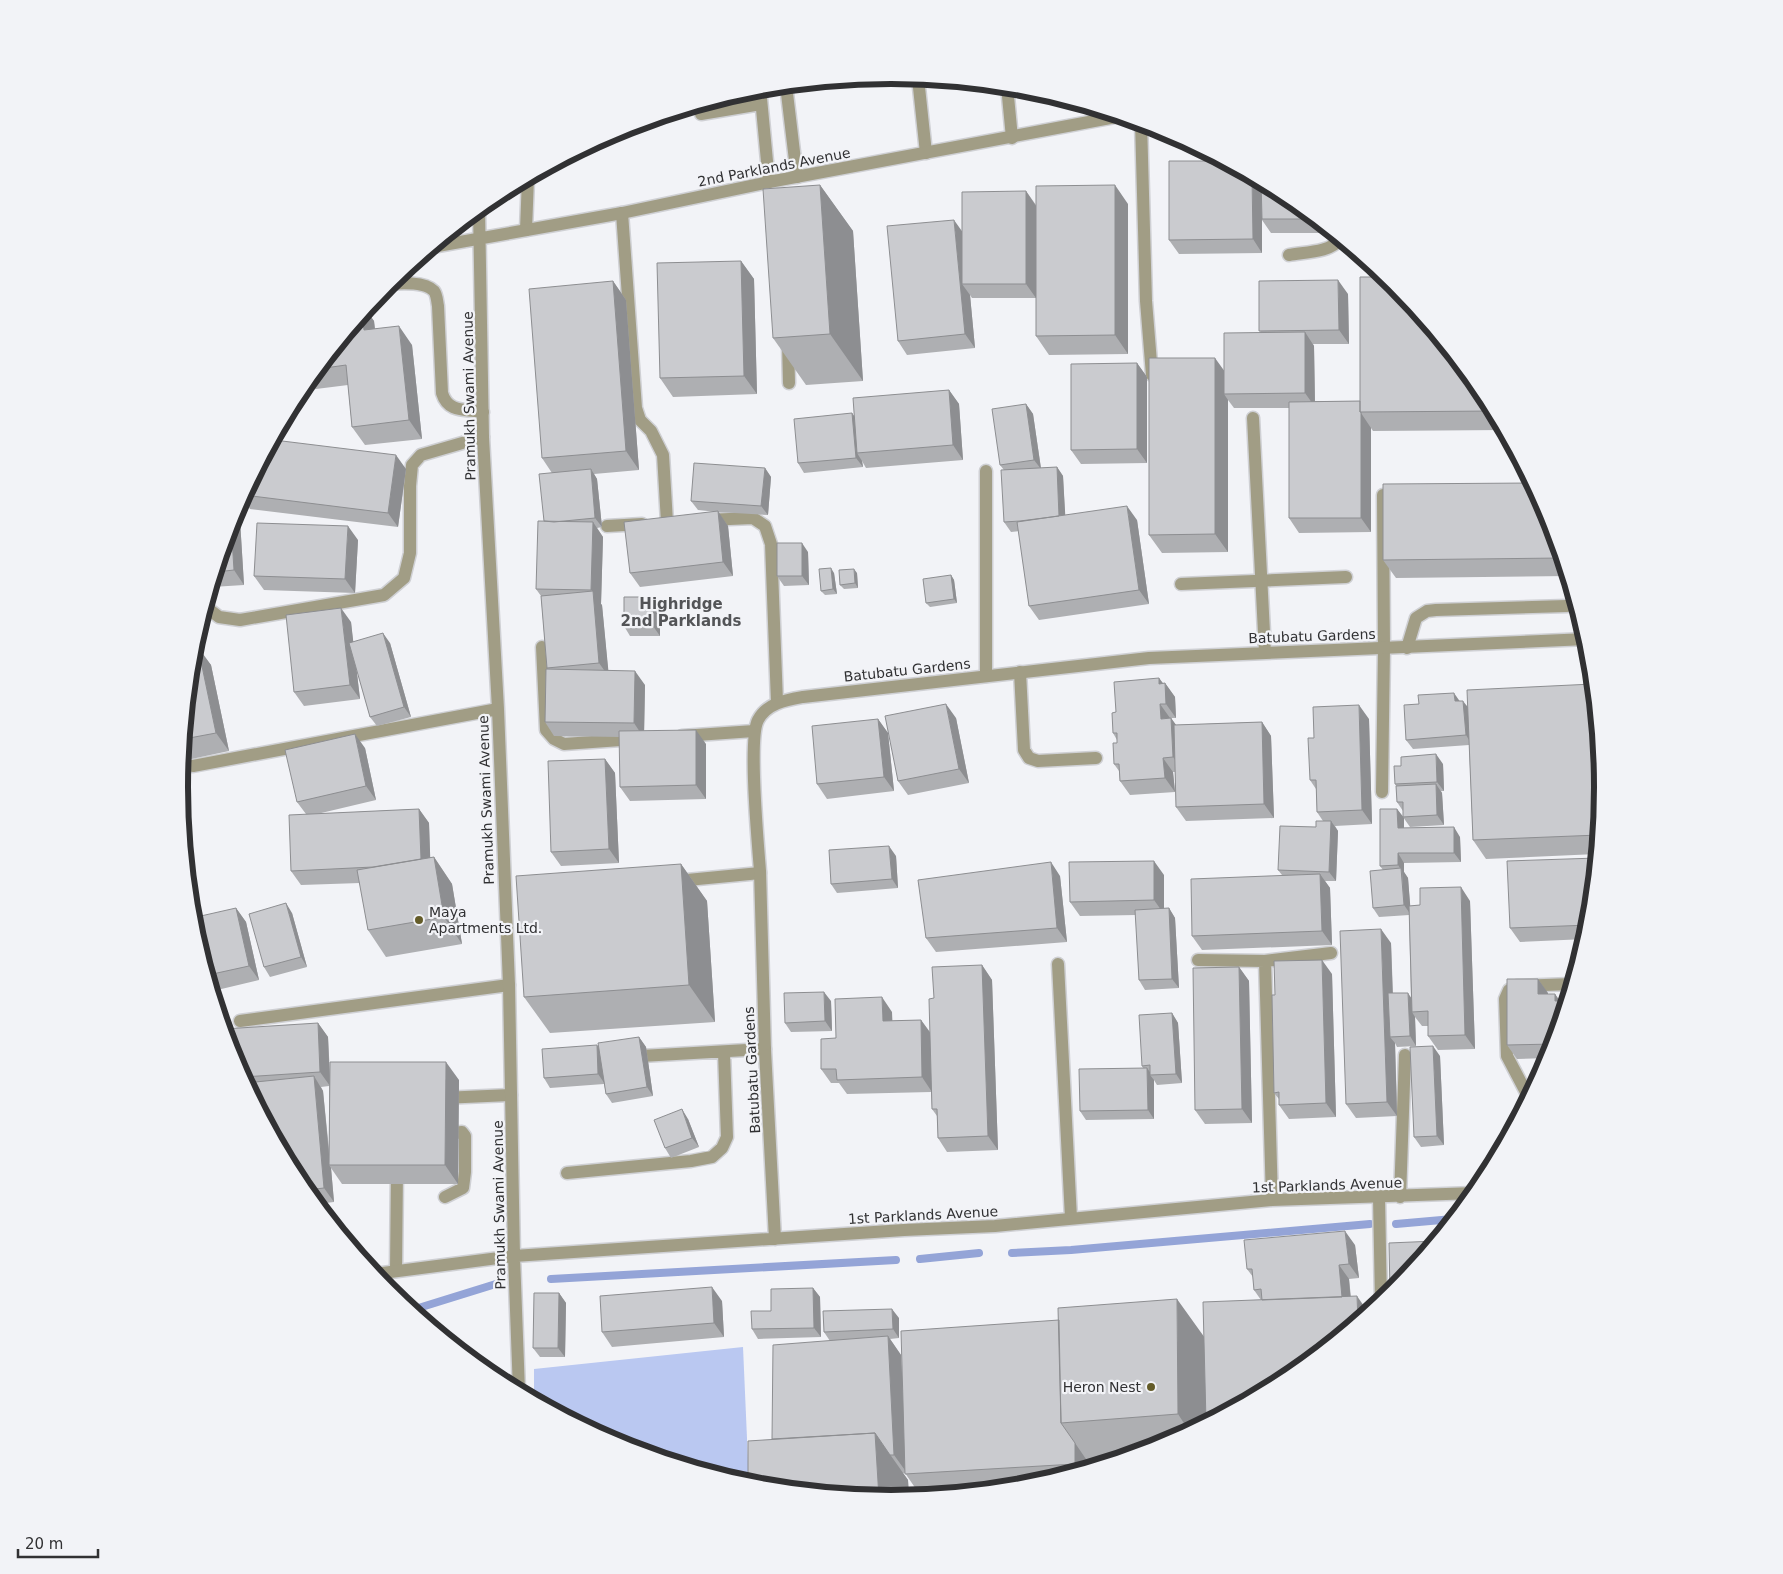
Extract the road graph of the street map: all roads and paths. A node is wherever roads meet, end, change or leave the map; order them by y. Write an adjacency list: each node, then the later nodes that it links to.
1 (919, 85): 10 (street)
2 (787, 92): 11 (street)
3 (1008, 94): 9 (street)
4 (761, 96): 5 (street)
5 (761, 104): 6 (street); 12 (street)
6 (701, 114)
7 (1109, 118): 9 (street, 2nd Parklands Avenue)
8 (1141, 130): 24 (street)
9 (1012, 138): 10 (street, 2nd Parklands Avenue)
10 (926, 153): 11 (street, 2nd Parklands Avenue)
11 (797, 177): 12 (street, 2nd Parklands Avenue)
12 (778, 184): 14 (street, 2nd Parklands Avenue)
13 (528, 186): 16 (street)
14 (622, 213): 16 (street, 2nd Parklands Avenue); 31 (street)
15 (480, 217): 17 (street, Pramukh Swami Avenue)
16 (526, 230): 17 (street, 2nd Parklands Avenue)
17 (481, 240): 19 (street, 2nd Parklands Avenue); 25 (street, Pramukh Swami Avenue)
18 (1337, 243): 20 (street)
19 (443, 245)
20 (1288, 255)
21 (402, 282): 25 (street)
22 (787, 334): 23 (street)
23 (789, 383)
24 (1152, 390)
25 (483, 412): 27 (street, Pramukh Swami Avenue)
26 (1253, 418): 33 (street)
27 (483, 437): 36 (street); 45 (street, Pramukh Swami Avenue)
28 (986, 471): 43 (street)
29 (1383, 495): 39 (street)
30 (695, 521): 44 (street)
31 (607, 526)
32 (1346, 576): 33 (street)
33 (1261, 579): 34 (street); 41 (street)
34 (1181, 584)
35 (1567, 606): 40 (street)
36 (211, 610)
37 (1579, 639): 40 (street, Batubatu Gardens)
38 (542, 647): 48 (street)
39 (1384, 648): 40 (street, Batubatu Gardens); 41 (street, Batubatu Gardens); 51 (street)
40 (1407, 648)
41 (1265, 652): 42 (street, Batubatu Gardens)
42 (1020, 672): 43 (street, Batubatu Gardens); 49 (street)
43 (986, 676): 44 (street, Batubatu Gardens)
44 (777, 702): 46 (street, Batubatu Gardens)
45 (498, 709): 50 (street); 59 (street, Pramukh Swami Avenue)
46 (754, 731): 47 (street); 52 (street, Batubatu Gardens)
47 (668, 737)
48 (650, 738)
49 (1096, 758)
50 (193, 766)
51 (1382, 792)
52 (760, 873): 53 (street); 61 (street, Batubatu Gardens)
53 (668, 882)
54 (1330, 953): 56 (street)
55 (1198, 960): 56 (street)
56 (1265, 961): 75 (street)
57 (1058, 964): 76 (street)
58 (1566, 984): 65 (street)
59 (509, 985): 60 (street); 66 (street, Pramukh Swami Avenue)
60 (240, 1021)
61 (765, 1049): 62 (street); 77 (street, Batubatu Gardens)
62 (724, 1052): 64 (street); 70 (street)
63 (1405, 1055): 74 (street)
64 (641, 1056)
65 (1525, 1090)
66 (511, 1095): 67 (street); 78 (street, Pramukh Swami Avenue)
67 (427, 1098)
68 (434, 1134): 72 (street)
69 (397, 1157): 79 (street)
70 (567, 1173)
71 (1465, 1194): 74 (street, 1st Parklands Avenue)
72 (445, 1197)
73 (1379, 1197): 74 (street, 1st Parklands Avenue); 75 (street, 1st Parklands Avenue); 81 (street)
74 (1400, 1197)
75 (1272, 1200): 76 (street, 1st Parklands Avenue)
76 (1071, 1218): 77 (street, 1st Parklands Avenue)
77 (775, 1239): 78 (street, 1st Parklands Avenue)
78 (514, 1256): 79 (street, 1st Parklands Avenue); 82 (street, Pramukh Swami Avenue)
79 (396, 1271): 80 (street, 1st Parklands Avenue)
80 (383, 1273)
81 (1381, 1292)
82 (519, 1383)

